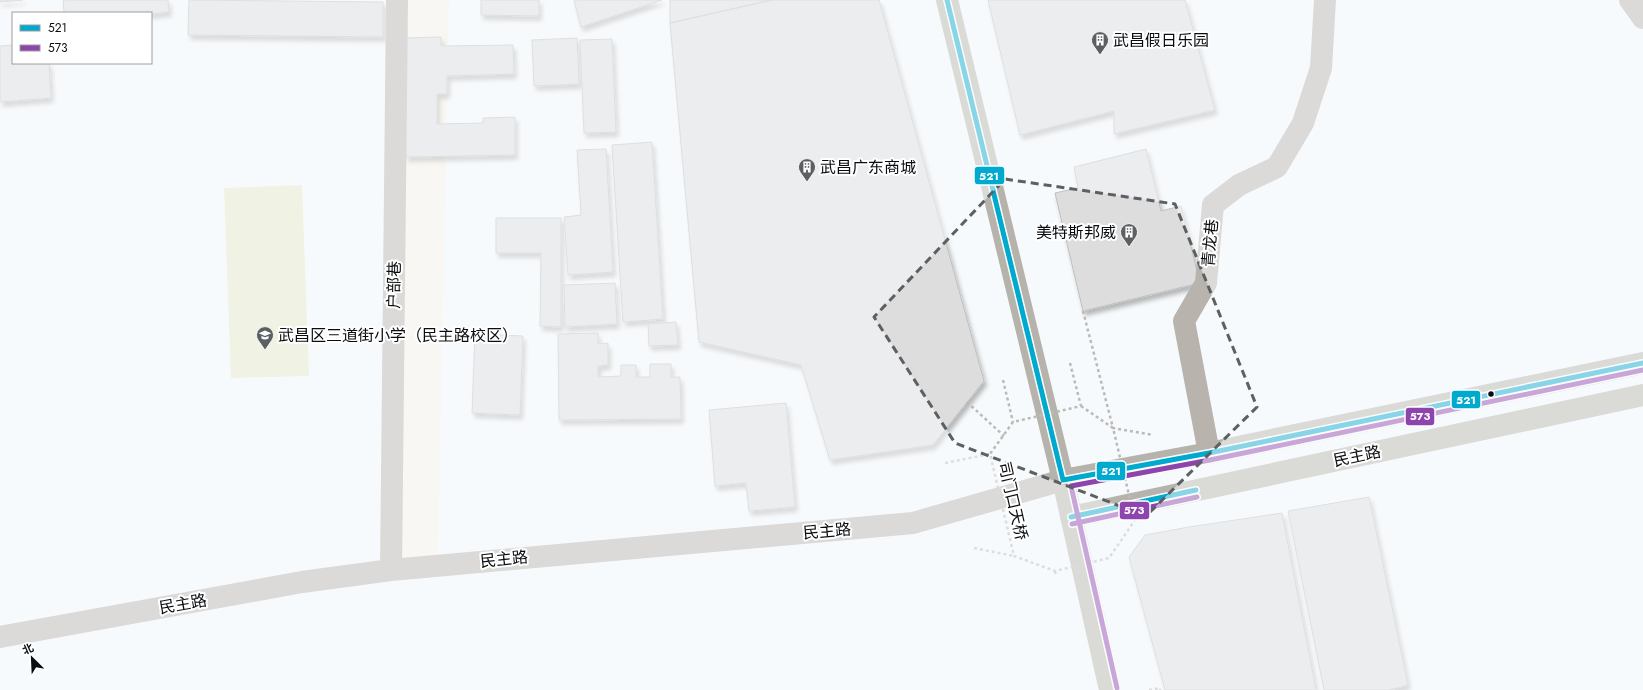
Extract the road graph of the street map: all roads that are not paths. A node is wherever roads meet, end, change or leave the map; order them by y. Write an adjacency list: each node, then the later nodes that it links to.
1 (397, 0): 11 (street, 户部巷)
2 (947, 0): 9 (main road)
3 (1325, 0): 8 (street, 青龙巷)
4 (1630, 0): 5 (street)
5 (1643, 18)
6 (1643, 363): 8 (main road, 民主路)
7 (1643, 395): 10 (main road, 民主路)
8 (1209, 452): 9 (main road, 民主路)
9 (1063, 480): 10 (main road); 11 (street, 民主路)
10 (1071, 517): 13 (main road)
11 (391, 570): 12 (street, 民主路)
12 (0, 637)
13 (1110, 690)

